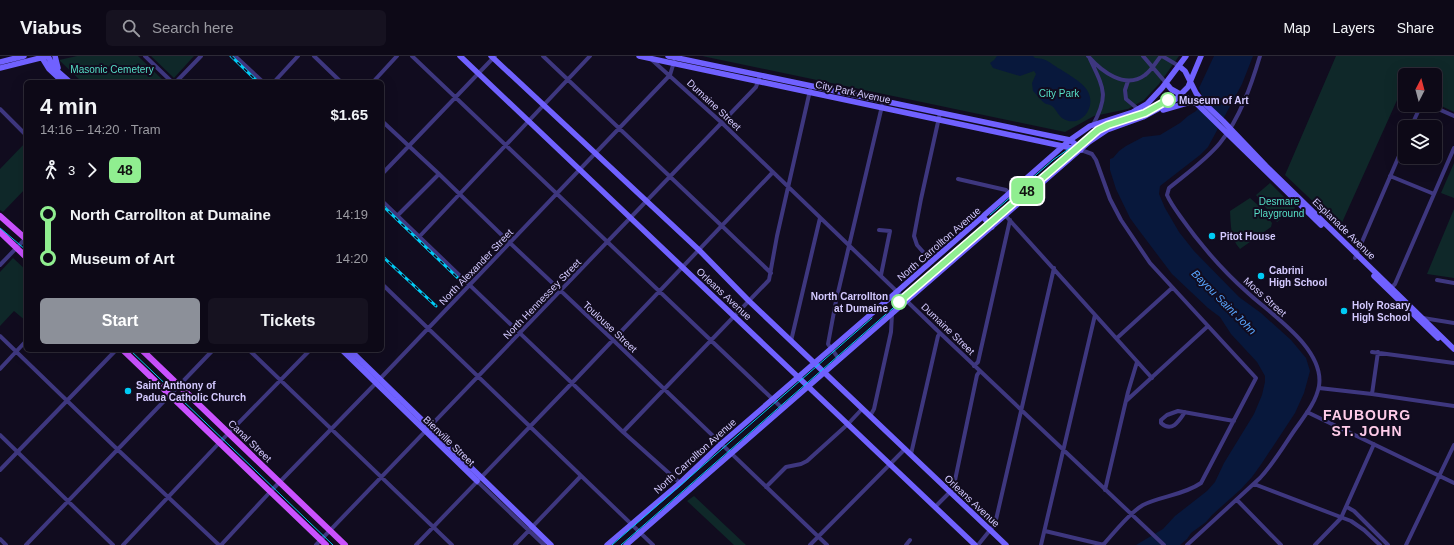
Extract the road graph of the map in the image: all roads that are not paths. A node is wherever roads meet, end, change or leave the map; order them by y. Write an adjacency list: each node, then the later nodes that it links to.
1 (24, 56): 24 (main road)
2 (45, 56): 26 (main road); 31 (main road)
3 (55, 56): 31 (main road)
4 (145, 56): 32 (street)
5 (201, 56): 33 (street)
6 (235, 56): 34 (street)
7 (298, 56): 35 (street)
8 (314, 56): 36 (street)
9 (398, 56): 37 (street)
10 (412, 56): 46 (street)
11 (460, 56): 28 (main road, Orleans Avenue)
12 (543, 56): 38 (street)
13 (590, 56): 38 (street)
14 (639, 56): 23 (main road, City Park Avenue)
15 (1143, 56): 27 (street)
16 (1161, 56): 25 (street); 27 (street)
17 (1186, 56): 25 (main road, North Carrollton Avenue)
18 (1201, 56): 41 (main road)
19 (1260, 56): 61 (street, Moss Street)
20 (493, 57): 28 (street); 49 (main road, Orleans Avenue)
21 (1088, 57): 39 (street); 59 (street)
22 (672, 58): 23 (main road, City Park Avenue); 29 (street, North Alexander Street); 30 (main road, City Park Avenue); 40 (main road, City Park Avenue)
23 (651, 59): 29 (street, Dumaine Street)
24 (0, 62)
25 (1179, 66): 41 (main road, Esplanade Avenue); 42 (main road, North Carrollton Avenue)
26 (0, 68)
27 (1152, 68): 39 (street); 42 (street)
28 (478, 73): 46 (street); 56 (main road, Orleans Avenue)
29 (670, 75): 58 (street, Dumaine Street); 60 (street, North Alexander Street)
30 (760, 75): 40 (street, North Hennessey Street); 43 (main road, City Park Avenue)
31 (63, 80)
32 (170, 80)
33 (178, 80)
34 (261, 80)
35 (276, 80)
36 (339, 80)
37 (375, 80)
38 (568, 81): 49 (street); 60 (street)
39 (1128, 81): 51 (street)
40 (758, 82): 44 (main road, City Park Avenue); 58 (street, North Hennessey Street)
41 (1190, 82): 45 (main road); 48 (main road, Esplanade Avenue)
42 (1166, 83): 45 (main road, Esplanade Avenue); 51 (main road, North Carrollton Avenue)
43 (811, 86): 44 (street); 47 (main road, City Park Avenue)
44 (809, 92): 47 (main road, City Park Avenue); 78 (street)
45 (1181, 95): 48 (main road, Esplanade Avenue); 53 (main road, North Carrollton Avenue)
46 (456, 97): 64 (street); 65 (street)
47 (882, 104): 54 (main road, City Park Avenue); 102 (street)
48 (1199, 104): 53 (main road); 61 (main road, Esplanade Avenue); 61 (main road, Esplanade Avenue)
49 (544, 105): 56 (street); 69 (main road, Orleans Avenue)
50 (0, 108): 62 (street)
51 (1138, 109): 59 (main road, North Carrollton Avenue)
52 (1442, 110): 55 (street)
53 (1153, 113): 68 (main road, North Carrollton Avenue)
54 (939, 116): 63 (main road, City Park Avenue); 66 (main road, City Park Avenue); 107 (street)
55 (1454, 116)
56 (528, 122): 64 (street); 71 (main road, Orleans Avenue)
57 (384, 123): 65 (street, Toulouse Street)
58 (722, 123): 73 (street, Dumaine Street); 76 (street, North Hennessey Street)
59 (1093, 125): 63 (main road, North Carrollton Avenue)
60 (619, 129): 69 (street, North Alexander Street); 76 (street)
61 (1229, 131): 106 (main road, Esplanade Avenue); 169 (street, Moss Street)
62 (24, 133)
63 (1070, 140): 66 (main road, North Carrollton Avenue); 68 (main road)
64 (506, 145): 79 (street); 80 (street)
65 (410, 146): 72 (street); 74 (street, Toulouse Street)
66 (1064, 146): 68 (main road, City Park Avenue); 81 (main road, North Carrollton Avenue)
67 (1454, 148): 82 (street)
68 (1081, 150): 85 (main road, North Carrollton Avenue); 117 (street)
69 (595, 154): 71 (street, North Alexander Street); 83 (main road, Orleans Avenue)
70 (1398, 158): 75 (street)
71 (580, 170): 80 (street, North Alexander Street); 90 (main road, Orleans Avenue)
72 (384, 172)
73 (773, 172): 78 (street, Dumaine Street); 93 (street)
74 (439, 174): 79 (street, Toulouse Street); 88 (street)
75 (1390, 176): 82 (street); 106 (street)
76 (670, 178): 83 (street, North Hennessey Street); 93 (street)
77 (958, 179): 81 (street)
78 (788, 188): 91 (street, Dumaine Street); 111 (street)
79 (460, 194): 98 (street); 101 (street, Toulouse Street)
80 (557, 194): 100 (street); 101 (street, North Alexander Street)
81 (1010, 194): 85 (street); 89 (main road, North Carrollton Avenue)
82 (1434, 194): 118 (street)
83 (646, 202): 90 (street, North Hennessey Street); 104 (main road, Orleans Avenue)
84 (384, 203): 88 (street)
85 (1019, 203): 86 (main road, North Carrollton Avenue)
86 (1005, 215): 92 (street); 94 (main road, North Carrollton Avenue)
87 (0, 216): 97 (main road)
88 (397, 216): 98 (street)
89 (983, 217): 94 (main road); 107 (main road, North Carrollton Avenue)
90 (630, 218): 100 (street, North Hennessey Street); 109 (main road, Orleans Avenue)
91 (820, 218): 102 (street, Dumaine Street); 137 (street)
92 (1010, 220): 110 (street); 157 (street)
93 (722, 226): 104 (street); 111 (street)
94 (992, 227): 123 (main road, North Carrollton Avenue)
95 (879, 230): 112 (street)
96 (0, 232): 103 (main road)
97 (24, 237)
98 (419, 237): 115 (street)
99 (24, 241): 103 (street)
100 (607, 242): 119 (street, North Hennessey Street); 120 (street)
101 (510, 243): 115 (street, North Alexander Street); 119 (street, Toulouse Street)
102 (849, 245): 112 (street, Dumaine Street); 139 (street)
103 (16, 248): 105 (main road); 108 (street)
104 (698, 250): 109 (street); 122 (main road, Orleans Avenue)
105 (24, 255)
106 (1356, 256): 118 (main road, Esplanade Avenue)
107 (932, 262): 121 (main road, North Carrollton Avenue)
108 (0, 265)
109 (682, 267): 120 (street); 126 (main road, Orleans Avenue)
110 (1054, 268): 125 (street); 179 (street)
111 (771, 273): 122 (street)
112 (881, 275): 121 (street, Dumaine Street)
113 (1437, 280): 114 (street)
114 (1454, 283)
115 (470, 285): 130 (street, North Alexander Street); 131 (street)
116 (384, 286): 130 (street)
117 (1172, 288): 129 (street); 134 (street)
118 (1390, 289): 127 (main road, Esplanade Avenue)
119 (560, 291): 131 (street, North Hennessey Street); 135 (street, Toulouse Street)
120 (660, 291): 135 (street); 136 (street)
121 (897, 292): 123 (street, Dumaine Street); 139 (main road, North Carrollton Avenue)
122 (749, 301): 126 (street); 137 (main road, Orleans Avenue)
123 (907, 301): 124 (main road, North Carrollton Avenue); 132 (street, Dumaine Street)
124 (892, 314): 153 (main road, North Carrollton Avenue); 183 (street)
125 (1095, 315): 134 (street); 199 (street)
126 (734, 316): 136 (street); 162 (main road, Orleans Avenue)
127 (1421, 319): 128 (street); 140 (main road, Esplanade Avenue); 152 (main road, Esplanade Avenue)
128 (1454, 323)
129 (1208, 326): 163 (street); 185 (street)
130 (428, 328): 161 (street); 165 (street, North Alexander Street)
131 (520, 333): 161 (street, North Hennessey Street); 166 (street)
132 (940, 333): 157 (street, Dumaine Street); 202 (street)
133 (0, 336): 141 (street)
134 (1117, 338): 154 (street)
135 (613, 340): 166 (street); 170 (street, Toulouse Street)
136 (711, 340): 170 (street); 173 (street)
137 (791, 341): 155 (main road, Orleans Avenue)
138 (24, 343): 141 (street)
139 (831, 349): 153 (street); 155 (main road, North Carrollton Avenue)
140 (1454, 350)
141 (16, 352): 158 (street); 174 (street)
142 (114, 352): 174 (street)
143 (125, 352): 172 (main road)
144 (144, 352): 167 (main road, Canal Street)
145 (211, 352): 167 (street)
146 (251, 352): 164 (street)
147 (308, 352): 164 (street)
148 (344, 352): 165 (main road, Bienville Street)
149 (352, 352): 165 (main road, Bienville Street)
150 (1372, 352): 151 (street)
151 (1378, 352): 156 (street); 171 (street)
152 (1454, 354)
153 (839, 359): 160 (main road, North Carrollton Avenue)
154 (1137, 362): 163 (street); 175 (street)
155 (814, 363): 160 (main road, Orleans Avenue); 162 (main road, North Carrollton Avenue)
156 (1454, 363)
157 (974, 366): 159 (street, Dumaine Street)
158 (0, 369)
159 (980, 371): 179 (street, Dumaine Street); 217 (street)
160 (824, 372): 168 (main road, North Carrollton Avenue); 178 (main road, Orleans Avenue)
161 (479, 377): 187 (street); 189 (street, North Hennessey Street)
162 (798, 377): 168 (main road, Orleans Avenue); 173 (main road, North Carrollton Avenue)
163 (1152, 378): 175 (street)
164 (281, 380): 188 (street); 191 (street)
165 (378, 381): 188 (street, North Alexander Street); 189 (main road, Bienville Street)
166 (572, 383): 187 (street); 190 (street)
167 (179, 386): 172 (street); 180 (main road, Canal Street)
168 (808, 386): 177 (main road, North Carrollton Avenue); 186 (main road, Orleans Avenue)
169 (1319, 388): 171 (street); 182 (street)
170 (664, 389): 190 (street); 194 (street, Toulouse Street)
171 (1372, 394): 176 (street)
172 (170, 395): 184 (main road); 197 (street)
173 (774, 399): 177 (street); 194 (main road, North Carrollton Avenue)
174 (68, 401): 197 (street); 200 (street)
175 (1126, 401): 214 (street)
176 (1454, 405)
177 (782, 408): 201 (main road, North Carrollton Avenue)
178 (862, 408): 183 (main road, Orleans Avenue); 186 (street)
179 (1020, 409): 199 (street, Dumaine Street); 228 (street)
180 (204, 411): 184 (main road); 191 (main road, Canal Street)
181 (1185, 412): 181 (street); 185 (street)
182 (1307, 412): 195 (street); 212 (street)
183 (870, 416): 198 (main road, Orleans Avenue)
184 (196, 420): 193 (main road)
185 (1234, 422): 223 (street)
186 (848, 424): 203 (main road, Orleans Avenue); 213 (street)
187 (530, 427): 205 (street); 208 (street)
188 (332, 429): 207 (street); 209 (street, North Alexander Street)
189 (428, 429): 207 (street, North Hennessey Street); 208 (main road, Bienville Street)
190 (623, 432): 210 (street)
191 (228, 434): 193 (street); 209 (main road, Canal Street)
192 (0, 435): 200 (street)
193 (220, 442): 216 (main road); 218 (street)
194 (721, 444): 201 (street, Toulouse Street); 210 (main road, North Carrollton Avenue)
195 (1374, 444): 206 (street); 222 (street)
196 (1454, 445): 206 (street)
197 (117, 449): 218 (street); 220 (street)
198 (905, 449): 202 (main road, Orleans Avenue); 203 (street)
199 (1064, 450): 214 (street, Dumaine Street); 230 (street)
200 (18, 452): 204 (street); 220 (street)
201 (731, 453): 213 (street, Toulouse Street); 215 (main road, North Carrollton Avenue)
202 (910, 454): 217 (main road, Orleans Avenue)
203 (890, 465): 221 (main road, Orleans Avenue); 232 (street)
204 (0, 470)
205 (581, 476): 225 (street); 227 (street)
206 (1440, 476): 211 (street); 263 (street)
207 (382, 478): 226 (street); 229 (street, North Hennessey Street)
208 (479, 479): 226 (street); 227 (main road, Bienville Street)
209 (279, 483): 216 (street, North Alexander Street); 229 (main road, Canal Street)
210 (680, 483): 215 (main road); 225 (main road, North Carrollton Avenue)
211 (1454, 483)
212 (1254, 484): 219 (street); 224 (street)
213 (766, 487): 232 (street, Toulouse Street)
214 (1105, 490): 223 (street, Dumaine Street)
215 (687, 491): 231 (main road, North Carrollton Avenue)
216 (270, 492): 235 (main road); 240 (street, North Alexander Street)
217 (950, 492): 221 (street); 228 (main road, Orleans Avenue)
218 (168, 498): 239 (street); 240 (street)
219 (1237, 500): 258 (street); 259 (street)
220 (68, 501): 237 (street); 238 (street)
221 (935, 507): 253 (main road, Orleans Avenue)
222 (1347, 507): 224 (street); 262 (street)
223 (1132, 514): 256 (street); 257 (street, Dumaine Street)
224 (1341, 518): 260 (street); 261 (street)
225 (631, 524): 231 (street); 247 (main road, North Carrollton Avenue)
226 (433, 527): 242 (street); 243 (street)
227 (530, 528): 244 (street); 245 (street, Bienville Street); 246 (main road, Bienville Street)
228 (991, 530): 253 (street); 254 (main road, Orleans Avenue)
229 (330, 531): 235 (street, North Hennessey Street); 241 (main road, Canal Street)
230 (1045, 531): 255 (street); 256 (street)
231 (640, 533): 248 (main road, North Carrollton Avenue); 249 (street)
232 (818, 537): 250 (street); 251 (street, Toulouse Street)
233 (0, 539): 236 (street)
234 (910, 540): 252 (street)
235 (321, 543)
236 (6, 545)
237 (26, 545)
238 (113, 545)
239 (123, 545)
240 (220, 545)
241 (345, 545)
242 (416, 545)
243 (452, 545)
244 (514, 545)
245 (544, 545)
246 (552, 545)
247 (607, 545)
248 (626, 545)
249 (653, 545)
250 (810, 545)
251 (827, 545)
252 (906, 545)
253 (976, 545)
254 (1006, 545)
255 (1041, 545)
256 (1103, 545)
257 (1164, 545)
258 (1187, 545)
259 (1281, 545)
260 (1315, 545)
261 (1380, 545)
262 (1388, 545)
263 (1406, 545)

